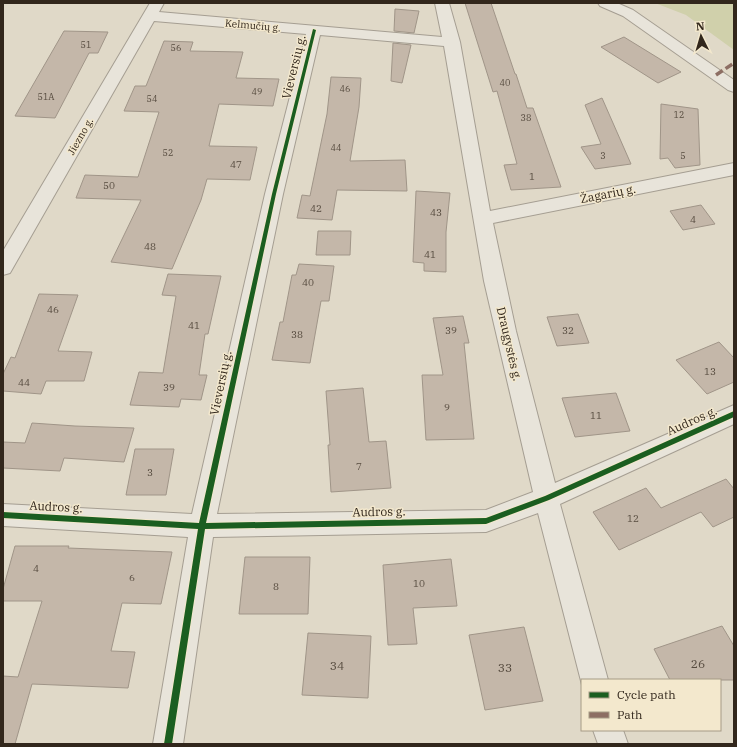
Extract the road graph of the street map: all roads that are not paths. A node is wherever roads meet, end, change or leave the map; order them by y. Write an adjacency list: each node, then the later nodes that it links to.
1 (442, 3): 5 (street, Draugystės g.)
2 (605, 3): 6 (street)
3 (153, 10): 4 (street, Kelmučių g.); 9 (street, Jiezno g.)
4 (314, 30): 5 (street, Kelmučių g.); 13 (street, Vieversių g.)
5 (452, 42): 8 (street, Draugystės g.)
6 (734, 87)
7 (734, 170): 8 (street, Žagarių g.)
8 (482, 219): 11 (street, Draugystės g.)
9 (3, 268)
10 (734, 414): 11 (street, Audros g.)
11 (547, 498): 13 (street, Audros g.); 14 (street, Draugystės g.)
12 (3, 515): 13 (street, Audros g.)
13 (202, 526): 16 (street, Vieversių g.)
14 (594, 679)
15 (608, 731): 17 (street)
16 (168, 744)
17 (612, 744)

